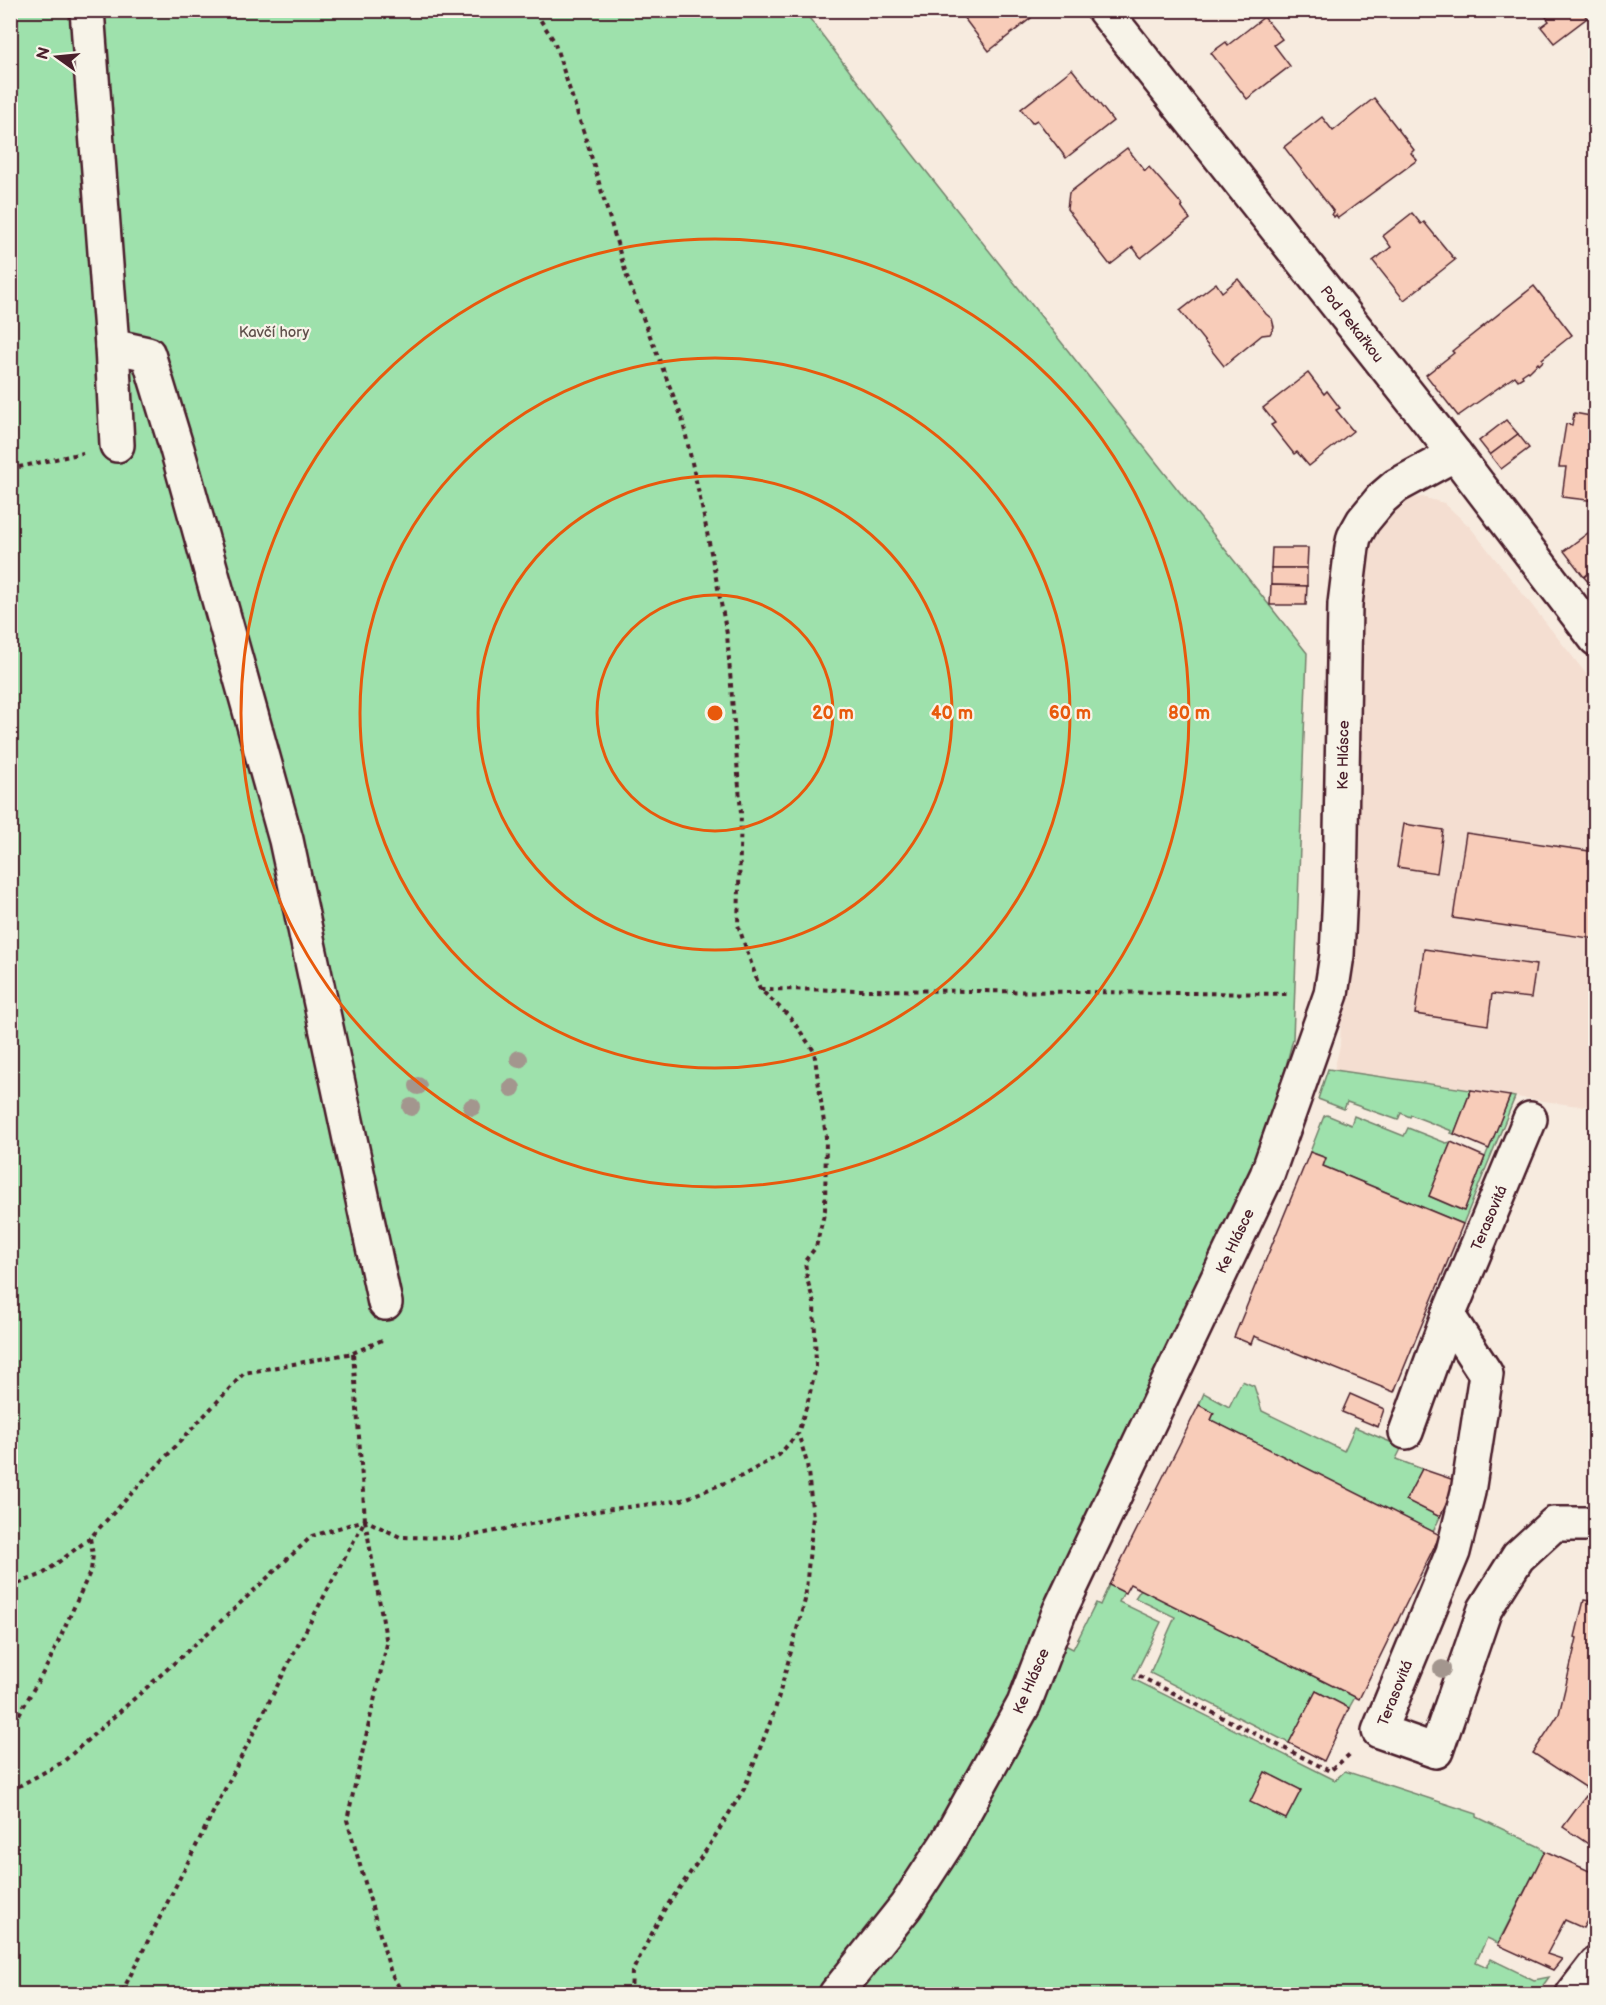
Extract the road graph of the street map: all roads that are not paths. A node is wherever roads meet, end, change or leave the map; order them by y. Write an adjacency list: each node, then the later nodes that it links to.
1 (87, 10): 3 (street)
2 (1104, 10): 5 (street, Pod Pekařkou)
3 (112, 346): 4 (street); 8 (street)
4 (117, 445)
5 (1455, 454): 6 (street, Pod Pekařkou); 13 (street, Ke Hlásce)
6 (1596, 639)
7 (1530, 1119): 9 (street, Terasovitá)
8 (385, 1303)
9 (1448, 1316): 10 (street, Terasovitá); 11 (street, Terasovitá)
10 (1406, 1432)
11 (1596, 1524)
12 (1596, 1964): 14 (street)
13 (836, 1995)
14 (1573, 1995)

